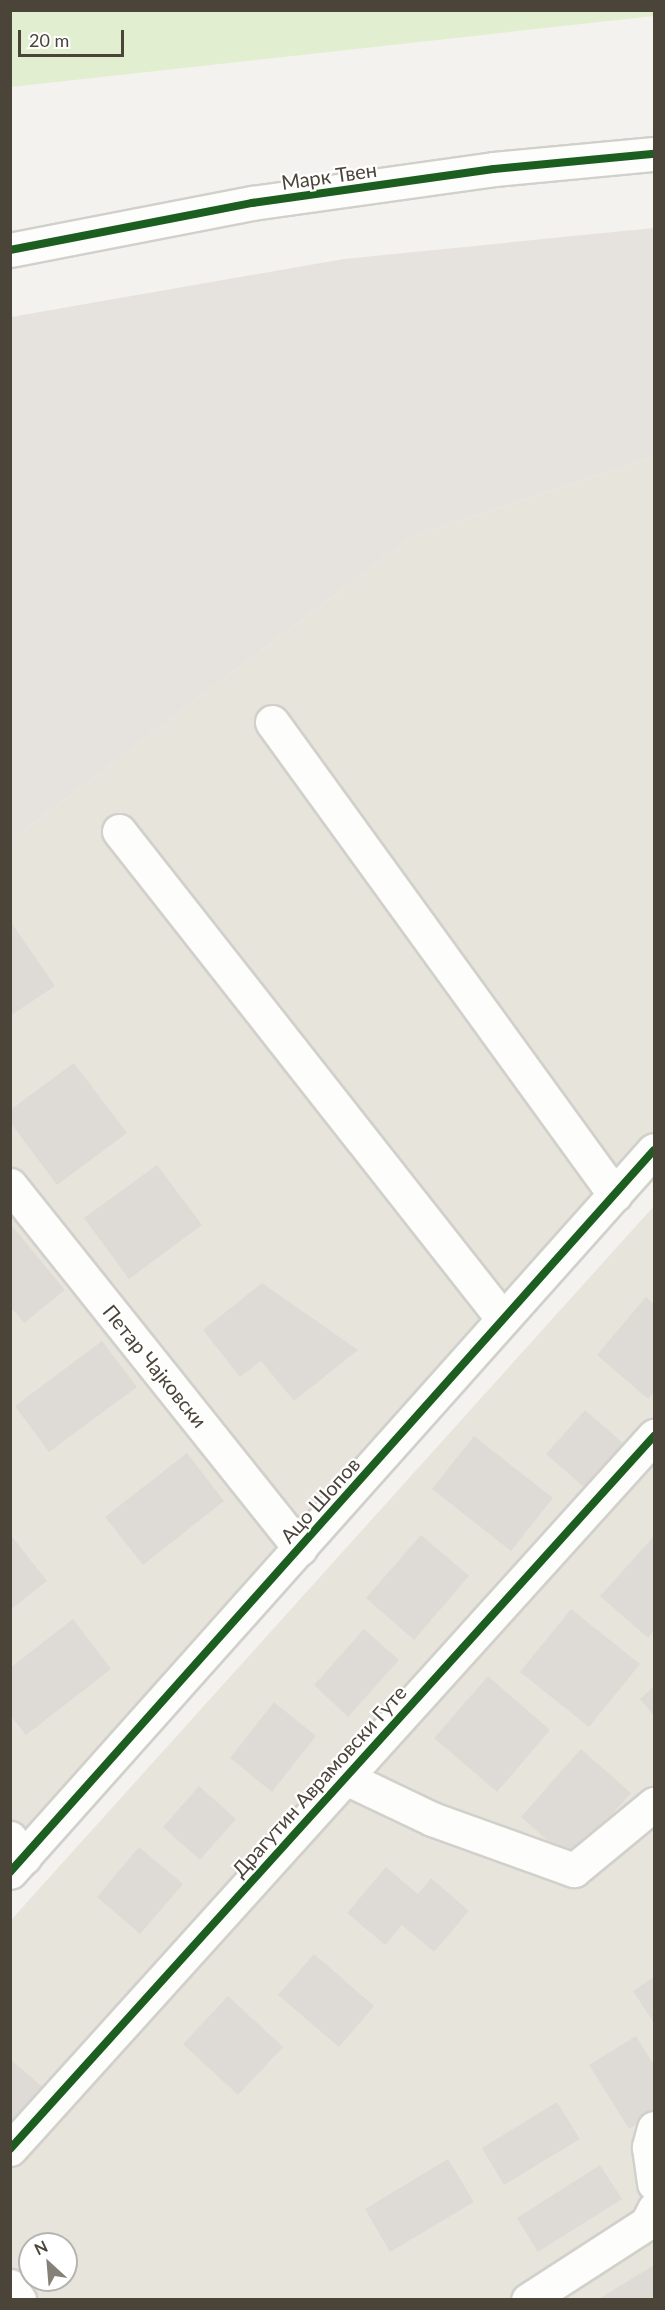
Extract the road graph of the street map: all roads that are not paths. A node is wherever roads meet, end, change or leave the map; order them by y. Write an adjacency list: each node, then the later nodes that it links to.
1 (654, 154): 2 (street, Марк Твен)
2 (10, 250)
3 (272, 722): 7 (street)
4 (119, 831): 8 (street)
5 (654, 1150): 7 (street, Ацо Шопов)
6 (10, 1185): 10 (street, Петар Чајковски)
7 (615, 1195): 8 (street, Ацо Шопов)
8 (503, 1319): 10 (street, Ацо Шопов)
9 (654, 1436): 11 (street, Драгутин Аврамовски Гуте)
10 (300, 1548): 13 (street, Ацо Шопов)
11 (344, 1777): 12 (street, Драгутин Аврамовски Гуте); 15 (street, Драгутин Аврамовски Гуте)
12 (654, 1804)
13 (15, 1856)
14 (654, 2128): 16 (street)
15 (10, 2149)
16 (654, 2184)
17 (654, 2209): 20 (street)
18 (10, 2286): 19 (street)
19 (19, 2300)
20 (528, 2300)

